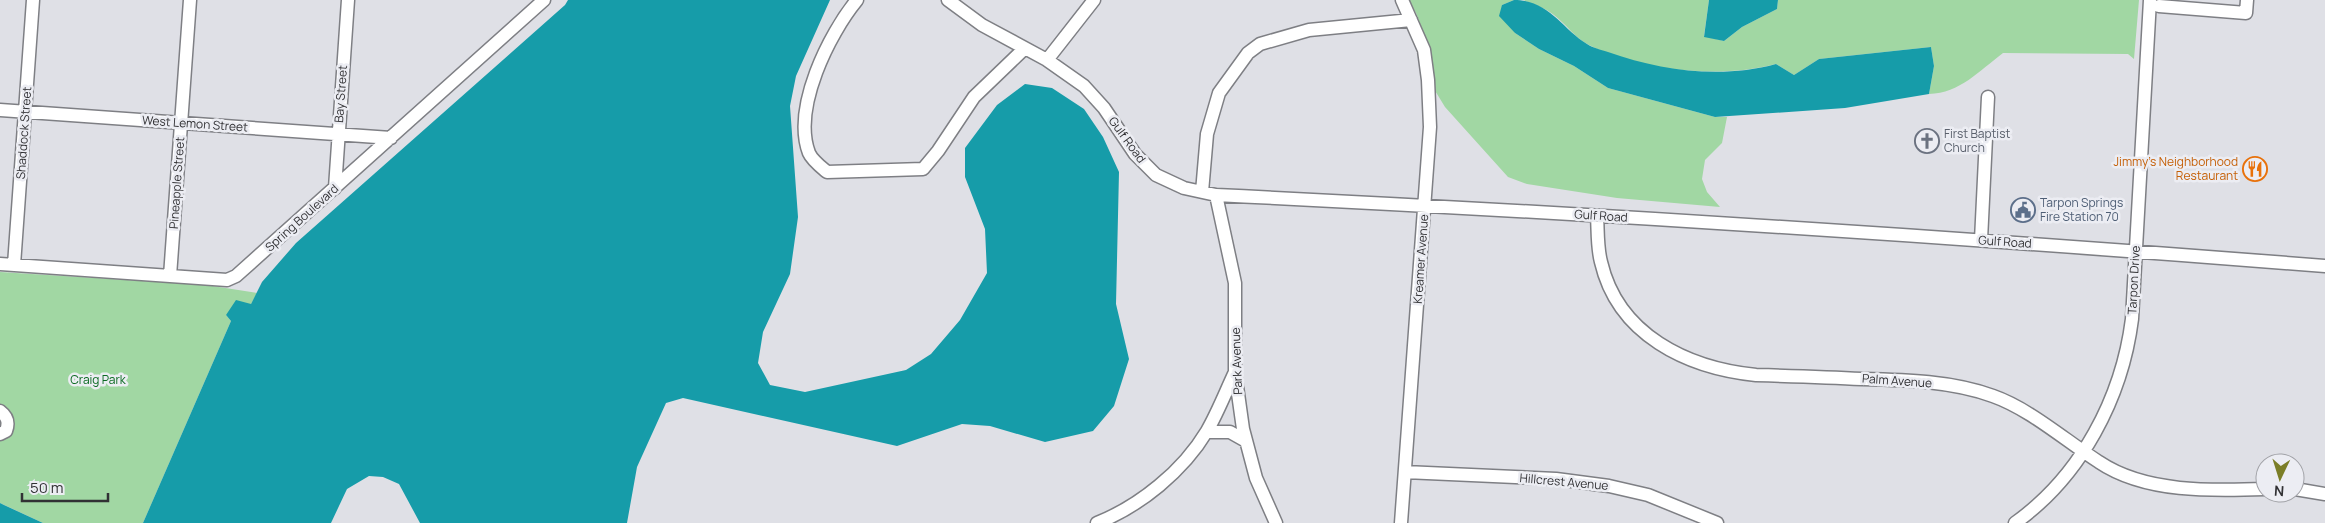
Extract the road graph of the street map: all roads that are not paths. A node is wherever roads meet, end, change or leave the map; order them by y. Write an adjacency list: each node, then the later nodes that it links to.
1 (33, 0): 16 (street, Shaddock Street)
2 (190, 0): 17 (street, Pineapple Street)
3 (348, 0): 18 (street, Bay Street)
4 (544, 0): 19 (street, Spring Boulevard)
5 (857, 0): 12 (street)
6 (948, 0): 12 (street, Gulf Road)
7 (1094, 0): 13 (street)
8 (1402, 0): 11 (street, Kreamer Avenue)
9 (2247, 0): 10 (street)
10 (2154, 3): 26 (street, Tarpon Drive)
11 (1411, 20): 21 (street); 23 (street, Kreamer Avenue)
12 (1024, 50): 13 (street, Gulf Road)
13 (1046, 60): 21 (street, Gulf Road)
14 (1988, 98): 25 (street)
15 (0, 110): 16 (street, West Lemon Street)
16 (25, 111): 17 (street, West Lemon Street); 28 (street, Shaddock Street)
17 (181, 124): 18 (street, West Lemon Street); 30 (street, Pineapple Street)
18 (338, 134): 19 (street, West Lemon Street); 20 (street, Bay Street)
19 (390, 138): 20 (street, Spring Boulevard)
20 (335, 188): 30 (street, Spring Boulevard)
21 (1202, 192): 22 (street, Gulf Road)
22 (1216, 195): 23 (street, Gulf Road); 31 (street, Park Avenue)
23 (1425, 205): 24 (street, Gulf Road); 37 (street, Kreamer Avenue)
24 (1598, 216): 25 (street, Gulf Road); 36 (street, Palm Avenue)
25 (1981, 240): 26 (street, Gulf Road)
26 (2136, 251): 29 (street, Gulf Road); 36 (street, Tarpon Drive)
27 (0, 264): 28 (street, Spring Boulevard)
28 (14, 265): 30 (street, Spring Boulevard)
29 (2325, 266)
30 (170, 276)
31 (1235, 372): 33 (street); 35 (street, Park Avenue)
32 (0, 411): 34 (street)
33 (1207, 432): 35 (street); 41 (street)
34 (0, 434)
35 (1246, 441): 42 (street, Park Avenue)
36 (2083, 451): 38 (street, Palm Avenue); 45 (street, Tarpon Drive)
37 (1405, 472): 43 (street, Kreamer Avenue); 44 (street, Hillcrest Avenue)
38 (2255, 489)
39 (2305, 491): 40 (street)
40 (2325, 494)
41 (1097, 523)
42 (1276, 523)
43 (1401, 523)
44 (1717, 523)
45 (2015, 523)

